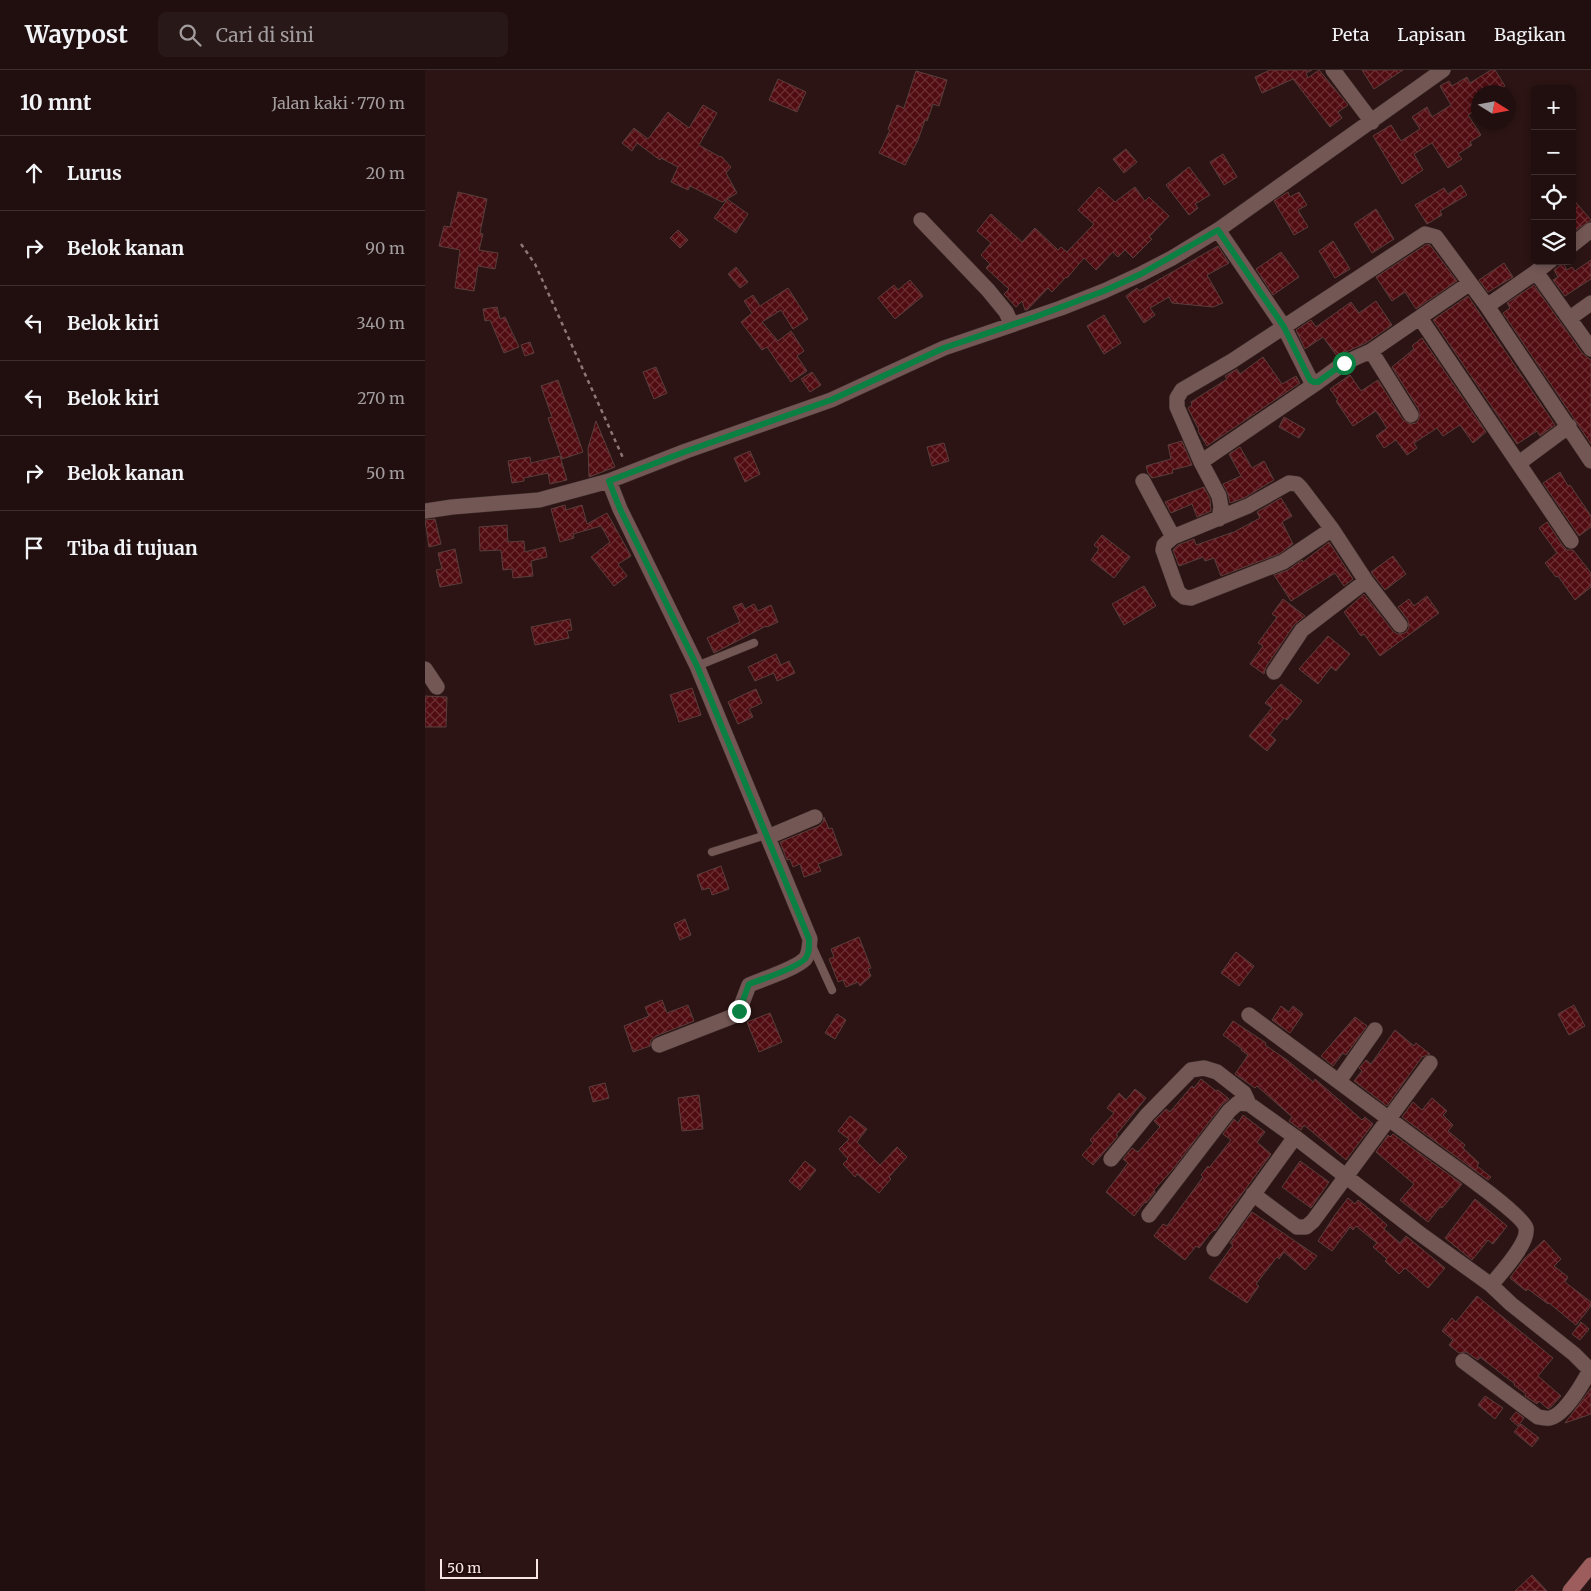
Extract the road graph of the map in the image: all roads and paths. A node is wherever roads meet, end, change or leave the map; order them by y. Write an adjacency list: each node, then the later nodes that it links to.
1 (1333, 70): 3 (street)
2 (1443, 70): 3 (street)
3 (1372, 122): 5 (street)
4 (921, 220): 16 (street)
5 (1218, 230): 16 (street); 17 (street)
6 (1591, 230): 7 (street)
7 (1576, 242)
8 (521, 244): 26 (path)
9 (1545, 265): 10 (street)
10 (1536, 272): 13 (street); 15 (street)
11 (1470, 283): 13 (street); 14 (street); 17 (street)
12 (1591, 303): 15 (street)
13 (1487, 306): 22 (street)
14 (1420, 318): 19 (street); 25 (street)
15 (1570, 318): 18 (street)
16 (1012, 325): 26 (street)
17 (1284, 327): 20 (street); 24 (street)
18 (1591, 349)
19 (1371, 351): 20 (street); 21 (street)
20 (1318, 382): 24 (street)
21 (1411, 415)
22 (1569, 426): 23 (street); 25 (street)
23 (1590, 458)
24 (1201, 462): 30 (street)
25 (1519, 463): 33 (street)
26 (630, 473): 27 (street)
27 (609, 481): 29 (street); 37 (street)
28 (1143, 481): 32 (street)
29 (425, 511)
30 (1219, 519): 31 (street); 32 (street)
31 (1332, 529): 32 (street); 34 (street)
32 (1173, 537)
33 (1571, 541)
34 (1366, 581): 35 (street); 39 (street)
35 (1400, 625)
36 (754, 643): 37 (lane)
37 (697, 666): 42 (street)
38 (425, 669): 40 (street)
39 (1274, 672)
40 (437, 687)
41 (815, 817): 42 (street)
42 (767, 836): 43 (lane); 44 (street)
43 (712, 852)
44 (809, 939): 45 (lane); 48 (street)
45 (832, 990)
46 (1249, 1016): 50 (street)
47 (1375, 1030): 50 (street)
48 (659, 1045)
49 (1430, 1063): 52 (street)
50 (1339, 1081): 52 (street)
51 (1249, 1104): 53 (street); 54 (street); 57 (street)
52 (1388, 1118): 55 (street); 59 (street)
53 (1295, 1137): 55 (street); 56 (street)
54 (1111, 1159)
55 (1345, 1176): 56 (street); 59 (street)
56 (1253, 1194): 58 (street)
57 (1149, 1215)
58 (1213, 1249)
59 (1491, 1285): 61 (street)
60 (1463, 1361): 61 (street)
61 (1591, 1370)
62 (1591, 1565): 63 (street)
63 (1570, 1591)

